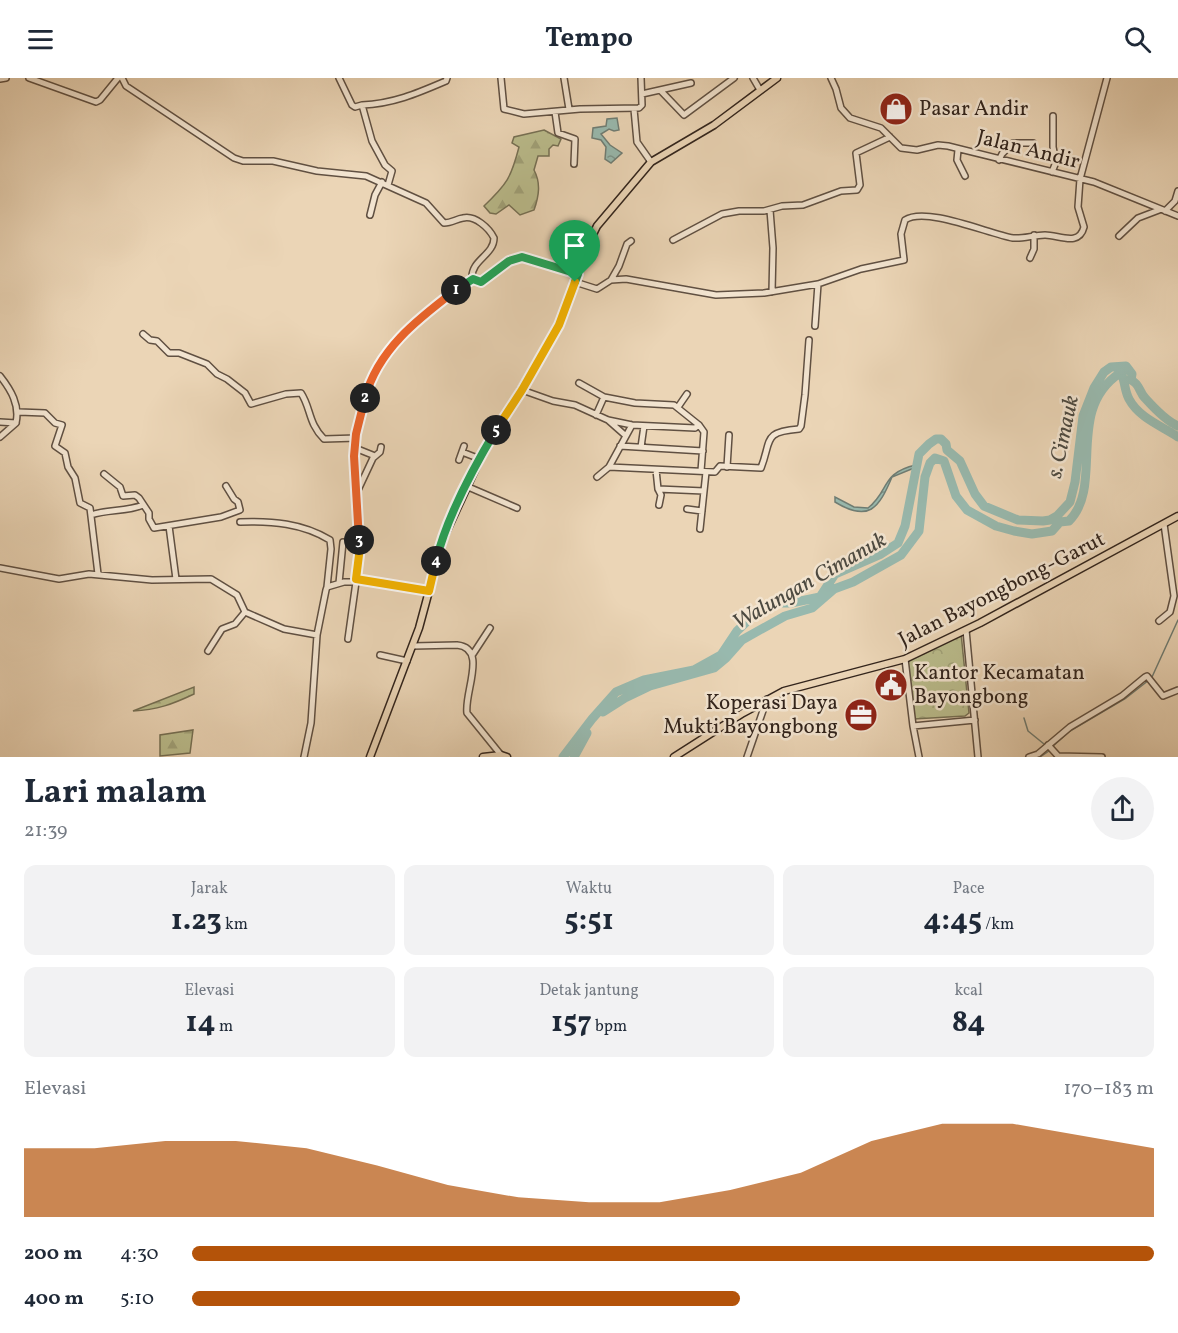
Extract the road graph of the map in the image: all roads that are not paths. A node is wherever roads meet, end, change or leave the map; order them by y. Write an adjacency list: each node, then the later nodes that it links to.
1 (6, 78): 14 (street)
2 (29, 78): 3 (street)
3 (120, 78): 33 (street)
4 (339, 78): 19 (street)
5 (447, 78): 19 (street)
6 (501, 78): 22 (street)
7 (564, 78): 20 (street)
8 (641, 78): 18 (street)
9 (734, 78): 17 (street)
10 (753, 78): 16 (street)
11 (777, 78): 16 (main road)
12 (831, 78): 24 (street, Jalan Andir)
13 (1107, 78): 32 (street)
14 (0, 79)
15 (691, 83): 17 (street)
16 (760, 90): 28 (main road)
17 (661, 91): 18 (street)
18 (642, 94): 21 (street)
19 (362, 105): 33 (street)
20 (568, 109): 21 (street); 22 (street)
21 (634, 109): 28 (street)
22 (555, 112): 29 (street)
23 (1053, 116): 30 (street)
24 (890, 137): 26 (street, Jalan Andir); 35 (street)
25 (1033, 143): 27 (street)
26 (958, 150): 27 (street, Jalan Andir); 31 (street)
27 (999, 160): 30 (street, Jalan Andir)
28 (651, 162): 44 (main road)
29 (574, 164)
30 (1052, 172): 32 (street, Jalan Andir)
31 (965, 176)
32 (1080, 179): 36 (street, Jalan Andir); 39 (street)
33 (385, 183): 37 (street); 45 (street)
34 (1178, 191): 36 (street)
35 (770, 210): 41 (street); 49 (street)
36 (1163, 211): 38 (street, Jalan Andir); 40 (street)
37 (370, 215)
38 (1178, 216)
39 (1034, 236): 43 (street); 48 (street)
40 (1119, 237)
41 (673, 240)
42 (631, 241): 46 (street)
43 (1030, 258)
44 (578, 274): 45 (street); 47 (main road)
45 (473, 279): 70 (street)
46 (611, 280): 47 (street); 49 (street)
47 (575, 282): 55 (main road)
48 (818, 284): 49 (street); 50 (street)
49 (772, 292)
50 (815, 326)
51 (143, 334): 70 (street)
52 (810, 340): 80 (street)
53 (0, 376): 59 (street)
54 (579, 383): 57 (street)
55 (522, 390): 60 (street); 77 (main road)
56 (687, 394): 58 (street)
57 (604, 397): 58 (street); 60 (street)
58 (678, 407): 65 (street)
59 (19, 412): 63 (street); 95 (street)
60 (596, 415): 61 (street)
61 (608, 420): 64 (street); 67 (street)
62 (0, 422): 63 (street)
63 (16, 423): 69 (street)
64 (632, 425): 66 (street); 67 (street)
65 (699, 425): 66 (street); 75 (street)
66 (644, 426): 73 (street)
67 (626, 435): 71 (street)
68 (729, 435): 80 (street)
69 (0, 437)
70 (357, 438): 74 (street)
71 (620, 446): 73 (street); 79 (street)
72 (381, 447): 76 (street)
73 (641, 447): 75 (street)
74 (355, 448): 76 (street); 88 (street)
75 (703, 451): 82 (street)
76 (375, 456): 88 (street)
77 (480, 459): 78 (street); 86 (main road)
78 (459, 460)
79 (609, 467): 81 (street); 84 (street)
80 (727, 467): 82 (street)
81 (656, 470): 82 (street); 87 (street)
82 (703, 471): 89 (street)
83 (104, 474): 90 (street)
84 (597, 477)
85 (226, 486): 99 (street)
86 (466, 486): 92 (street); 108 (main road)
87 (658, 489): 89 (street); 91 (street)
88 (357, 490): 105 (street)
89 (704, 491): 94 (street)
90 (143, 505): 95 (street); 99 (street)
91 (659, 505)
92 (517, 508)
93 (687, 509): 94 (street)
94 (702, 510): 100 (street)
95 (91, 515): 103 (street)
96 (1178, 516): 98 (main road, Jalan Bayongbong-Garut)
97 (240, 522): 107 (street)
98 (1164, 524): 110 (street); 112 (main road, Jalan Bayongbong-Garut)
99 (170, 526): 104 (street)
100 (700, 529)
101 (343, 542): 106 (street)
102 (0, 568): 103 (street)
103 (98, 574): 104 (street)
104 (176, 579): 109 (street)
105 (356, 580): 106 (street); 108 (street); 114 (street)
106 (339, 583): 107 (street)
107 (327, 587): 113 (street)
108 (429, 591): 115 (main road)
109 (245, 612): 113 (street); 116 (street)
110 (1159, 621)
111 (490, 628): 117 (street)
112 (966, 630): 119 (main road, Jalan Bayongbong-Garut); 123 (street)
113 (317, 635): 127 (street)
114 (348, 639)
115 (413, 646): 117 (street); 120 (main road)
116 (208, 651)
117 (472, 654): 126 (street)
118 (380, 655): 120 (street)
119 (905, 659): 122 (main road, Jalan Bayongbong-Garut); 124 (street)
120 (407, 661): 128 (main road)
121 (1178, 690): 125 (street)
122 (767, 699): 130 (main road, Jalan Bayongbong-Garut); 131 (street)
123 (975, 720): 124 (street); 133 (street)
124 (913, 726): 132 (street)
125 (1048, 747): 134 (street); 135 (street)
126 (504, 756): 129 (main road)
127 (304, 757)
128 (370, 757)
129 (483, 757)
130 (675, 757)
131 (747, 757)
132 (919, 757)
133 (978, 757)
134 (1029, 757)
135 (1099, 757)

